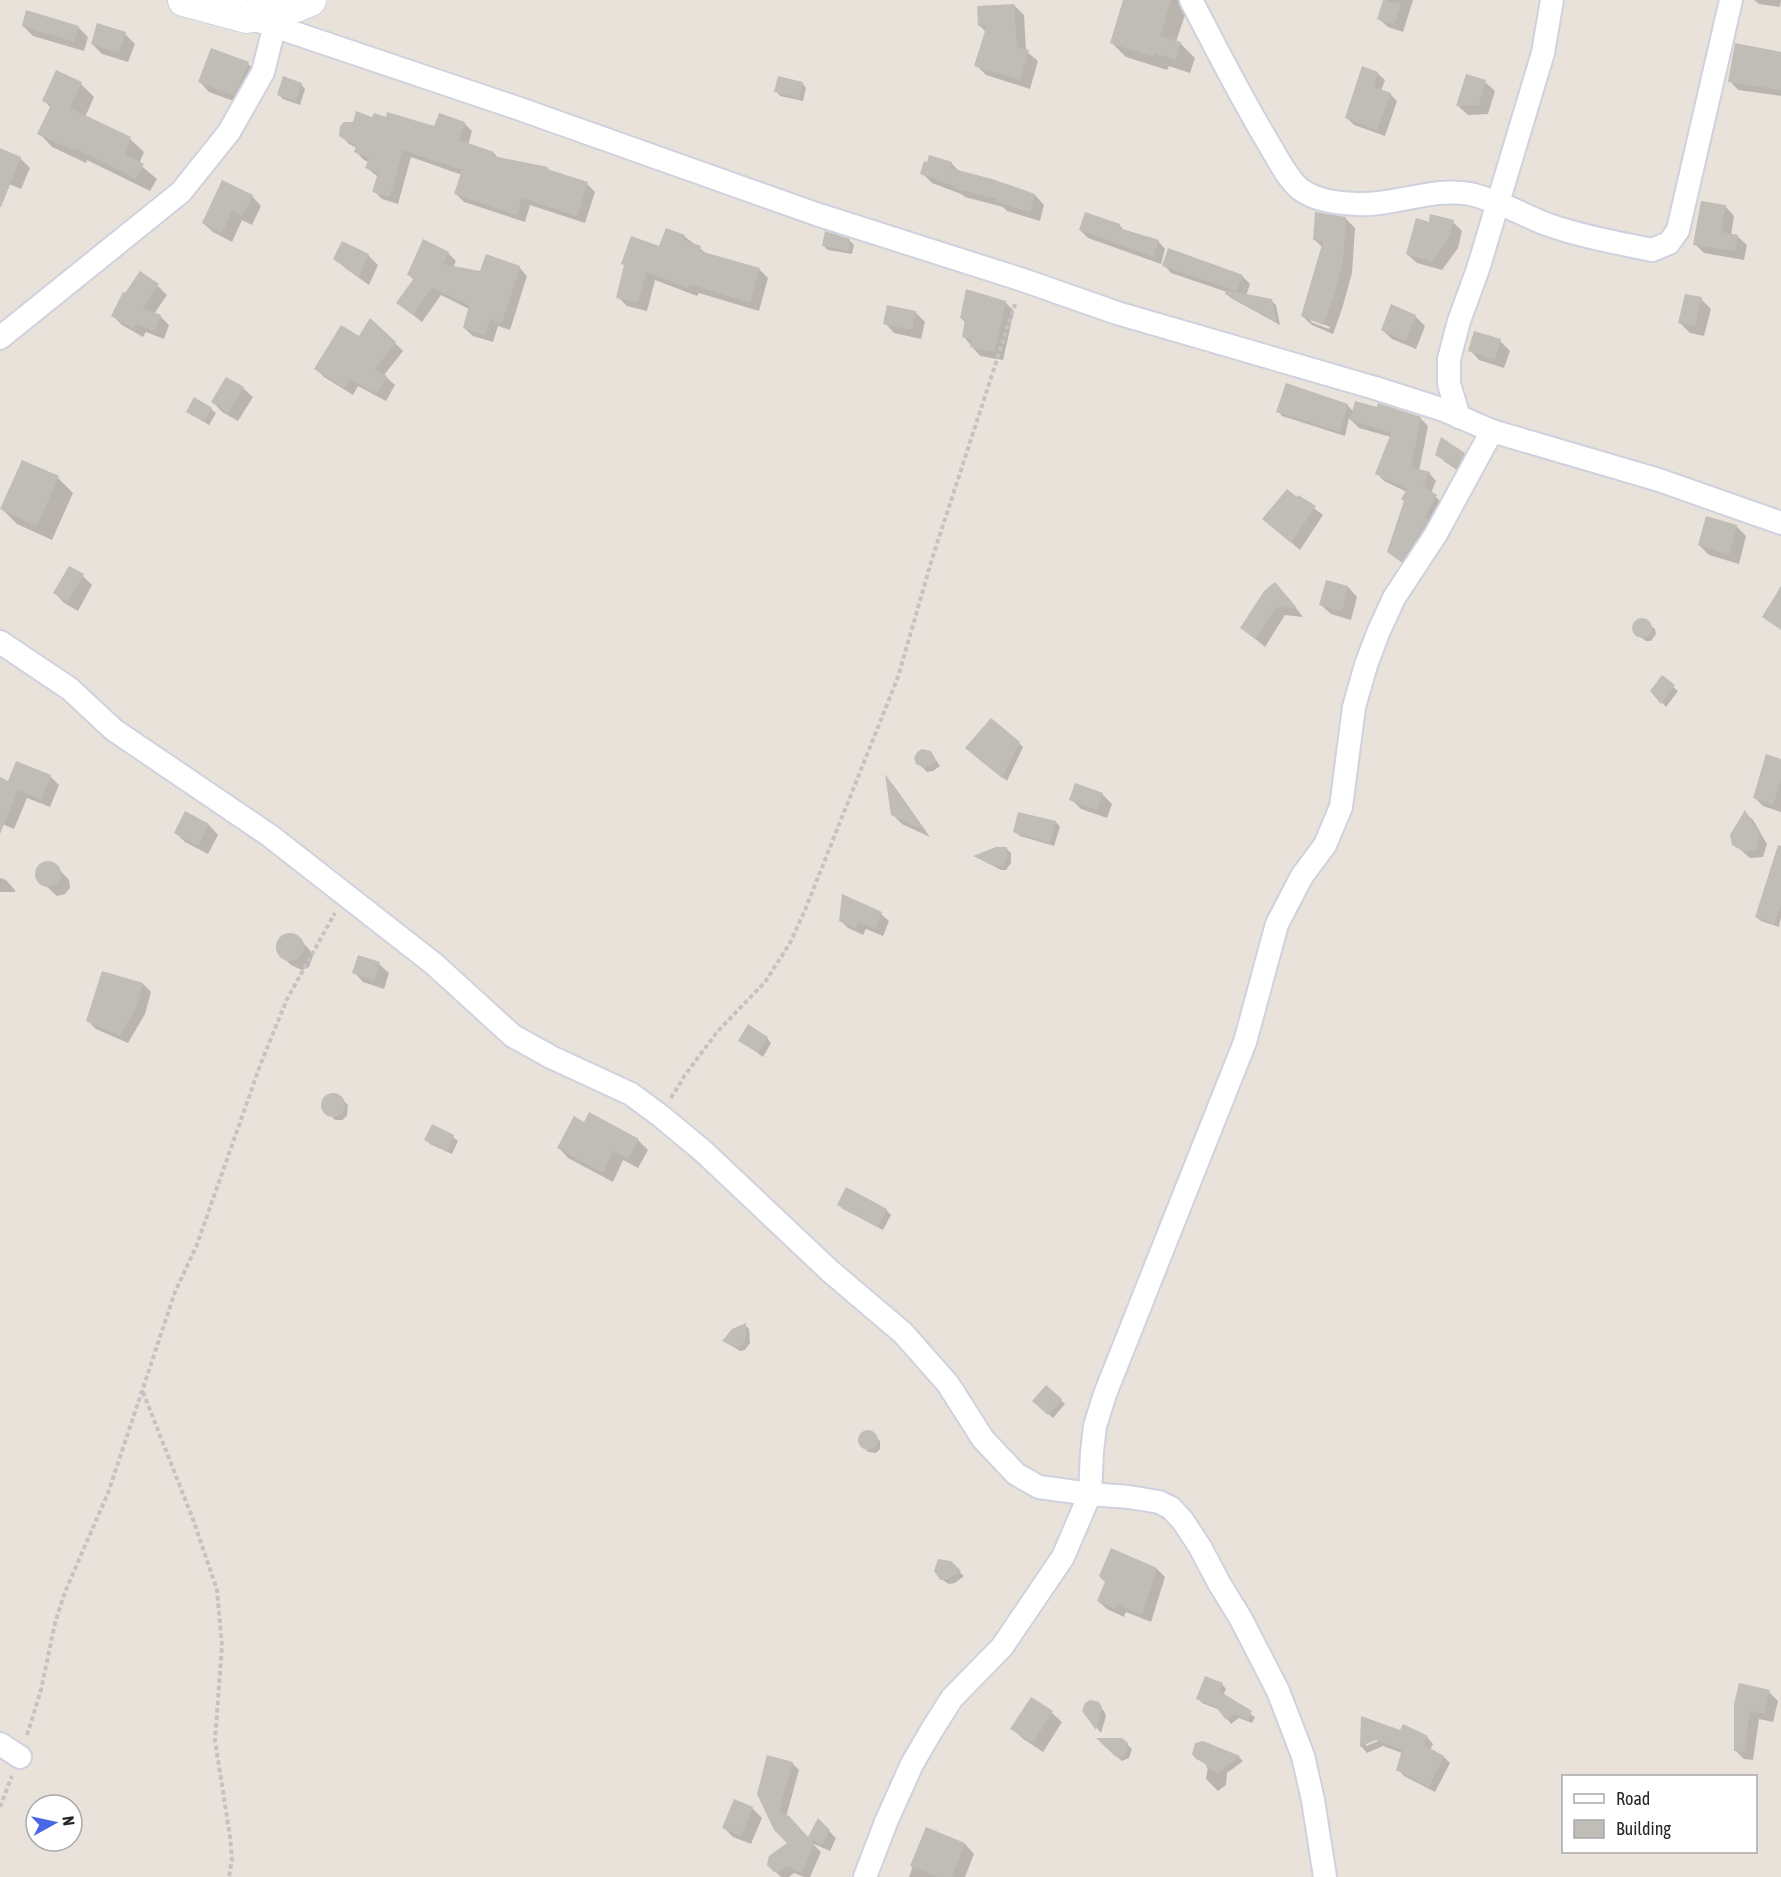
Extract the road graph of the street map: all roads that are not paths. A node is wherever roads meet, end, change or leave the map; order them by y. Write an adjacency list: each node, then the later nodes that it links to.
1 (184, 0): 6 (street)
2 (310, 0): 6 (street)
3 (1191, 0): 8 (street)
4 (1552, 0): 8 (street)
5 (1731, 0): 8 (street)
6 (246, 16): 10 (street)
7 (271, 40): 9 (street)
8 (1497, 202): 10 (street)
9 (0, 338)
10 (1459, 417): 11 (street)
11 (1492, 431): 12 (street); 14 (street)
12 (1781, 523)
13 (0, 642): 14 (street)
14 (1090, 1494): 17 (street); 18 (street)
15 (0, 1744): 16 (street)
16 (20, 1757)
17 (865, 1877)
18 (1325, 1877)

